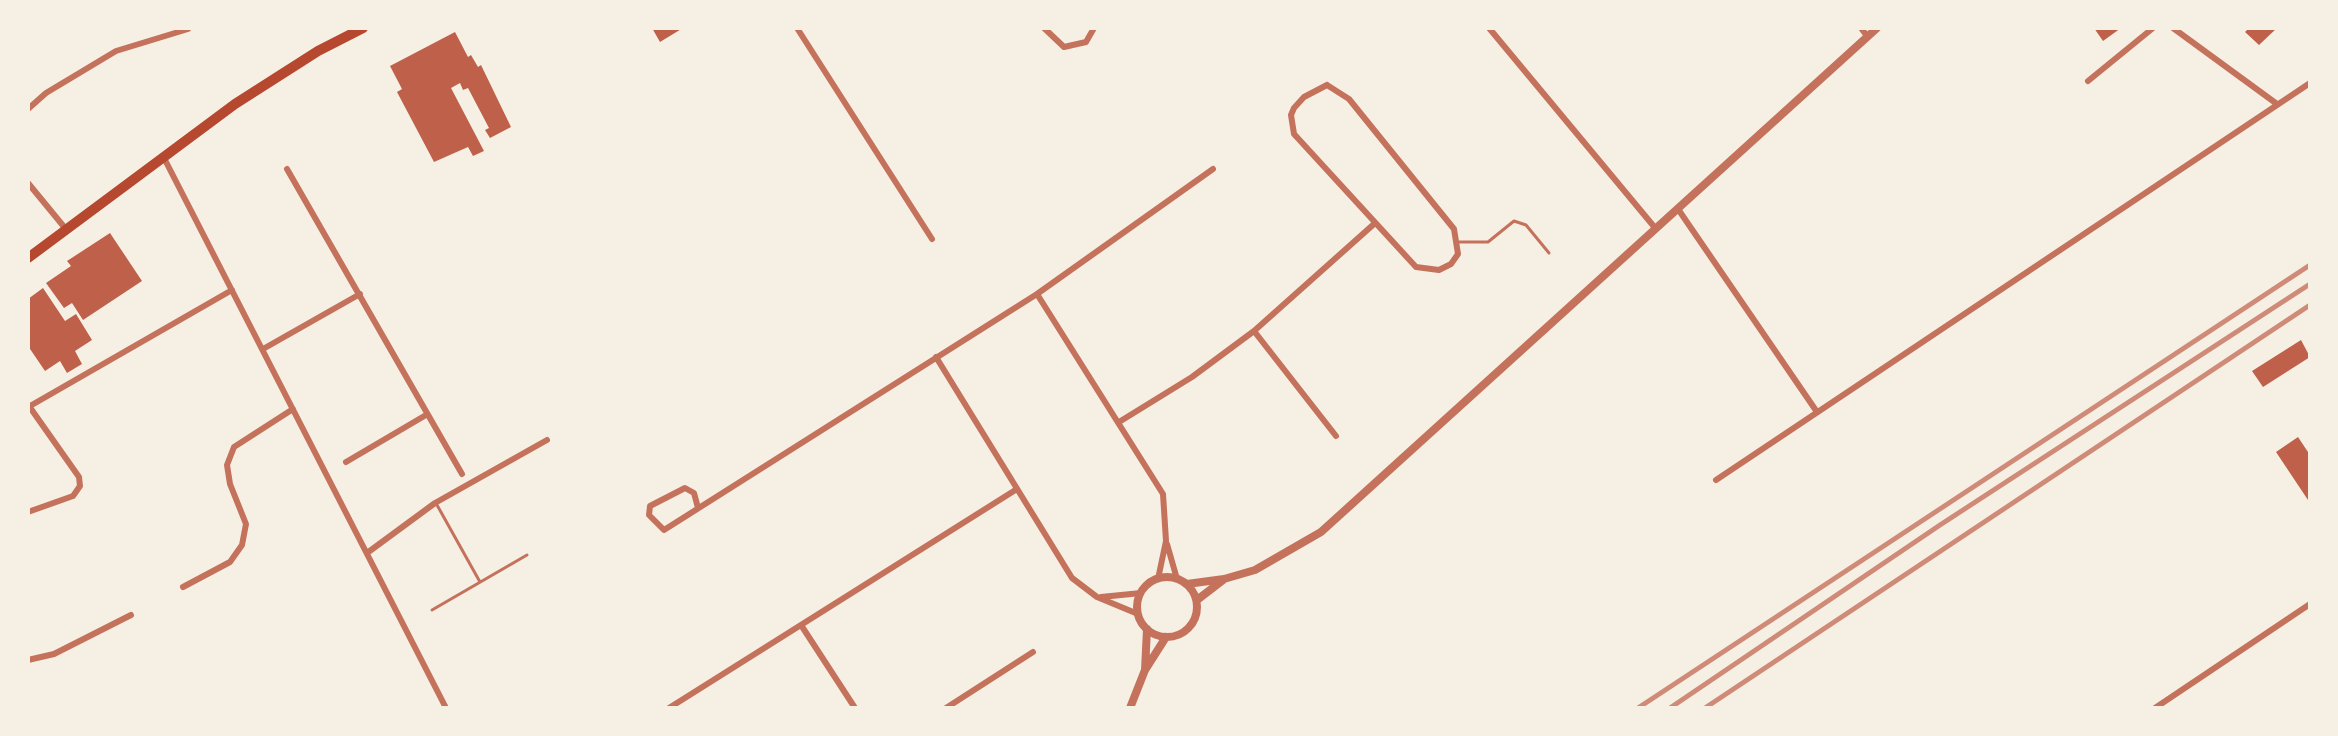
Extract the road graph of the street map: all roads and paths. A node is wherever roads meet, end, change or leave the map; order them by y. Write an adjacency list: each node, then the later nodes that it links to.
1 (363, 28): 16 (main road)
2 (797, 28): 24 (street)
3 (1044, 28): 4 (street)
4 (1094, 28)
5 (1489, 28): 23 (street)
6 (1861, 28): 11 (street)
7 (1877, 28): 11 (street)
8 (2153, 28): 12 (street)
9 (2173, 28): 14 (street)
10 (188, 29): 15 (street)
11 (1867, 36): 20 (street)
12 (2088, 81)
13 (2310, 83): 14 (street)
14 (2277, 104): 36 (street)
15 (28, 109)
16 (163, 156): 22 (main road); 28 (street)
17 (287, 169): 29 (street)
18 (1213, 169): 30 (street)
19 (28, 183): 22 (street)
20 (1678, 209): 23 (street); 36 (street)
21 (1374, 224): 25 (street); 25 (street); 31 (street)
22 (65, 228): 27 (main road)
23 (1656, 229): 53 (street)
24 (932, 239)
25 (1459, 242): 26 (lane)
26 (1549, 253)
27 (28, 258)
28 (232, 290): 32 (street); 34 (street)
29 (360, 294): 32 (street); 37 (street)
30 (1037, 294): 33 (street); 38 (street)
31 (1254, 331): 38 (street); 39 (street)
32 (263, 349): 35 (street)
33 (936, 357): 44 (street); 46 (street)
34 (29, 405): 47 (street)
35 (293, 409): 49 (street); 56 (street)
36 (1817, 412): 43 (street)
37 (426, 415): 41 (street); 42 (street)
38 (1119, 422): 48 (street)
39 (1336, 436)
40 (547, 440): 45 (street)
41 (346, 462)
42 (462, 474)
43 (1716, 480)
44 (1017, 489): 58 (street); 64 (street)
45 (435, 503): 49 (street); 54 (lane)
46 (698, 508): 46 (street)
47 (28, 512)
48 (1166, 541): 51 (street); 52 (street)
49 (367, 553): 70 (street)
50 (527, 555): 54 (lane)
51 (1158, 579): 52 (street); 57 (street)
52 (1177, 579): 55 (street)
53 (1224, 579): 55 (street); 59 (street)
54 (480, 582): 61 (lane)
55 (1187, 584): 59 (street)
56 (183, 587)
57 (1141, 593): 58 (street); 62 (street)
58 (1097, 597): 62 (street)
59 (1197, 600): 66 (street)
60 (2310, 604): 75 (street)
61 (432, 610)
62 (1138, 614): 65 (street)
63 (131, 615): 68 (street)
64 (801, 625): 71 (street); 72 (street)
65 (1147, 629): 66 (street); 69 (street)
66 (1166, 637): 69 (street)
67 (1033, 652): 73 (street)
68 (28, 660)
69 (1145, 670): 74 (street)
70 (446, 708)
71 (669, 708)
72 (855, 708)
73 (946, 708)
74 (1130, 708)
75 (2155, 708)

